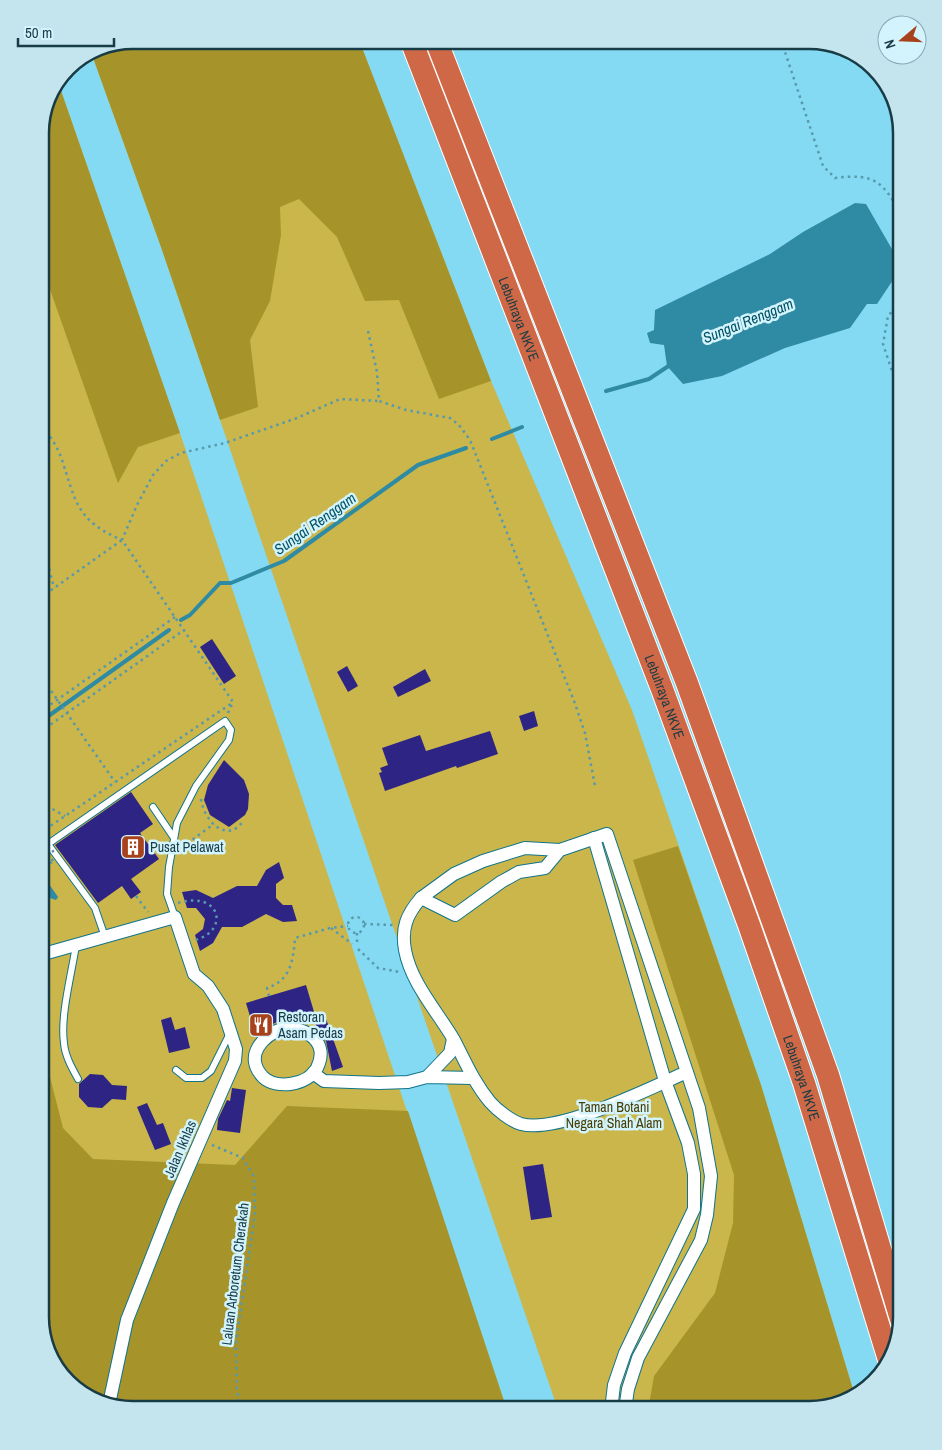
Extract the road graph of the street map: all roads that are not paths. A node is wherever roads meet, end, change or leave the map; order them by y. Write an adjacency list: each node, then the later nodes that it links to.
1 (414, 49): 26 (highway, Lebuhraya NKVE)
2 (440, 49): 25 (highway, Lebuhraya NKVE)
3 (153, 807): 4 (lane)
4 (174, 838): 6 (lane); 10 (lane)
5 (594, 838): 8 (street); 19 (street); 24 (street)
6 (49, 843)
7 (49, 845): 11 (lane)
8 (560, 850): 9 (street); 9 (street)
9 (421, 898): 15 (street)
10 (173, 911): 11 (street); 14 (street)
11 (105, 936): 12 (street)
12 (76, 945): 13 (street); 23 (lane)
13 (49, 949)
14 (230, 1032): 16 (street); 18 (lane)
15 (453, 1039): 21 (street); 22 (street)
16 (235, 1061): 17 (street); 27 (street, Jalan Ikhlas)
17 (255, 1061): 20 (street); 20 (street)
18 (176, 1070)
19 (686, 1072): 24 (street); 29 (street)
20 (313, 1073): 21 (street)
21 (427, 1076): 22 (street)
22 (473, 1078): 24 (street)
23 (78, 1079)
24 (665, 1081): 28 (street)
25 (893, 1289)
26 (886, 1350)
27 (110, 1398)
28 (612, 1401)
29 (626, 1401)

